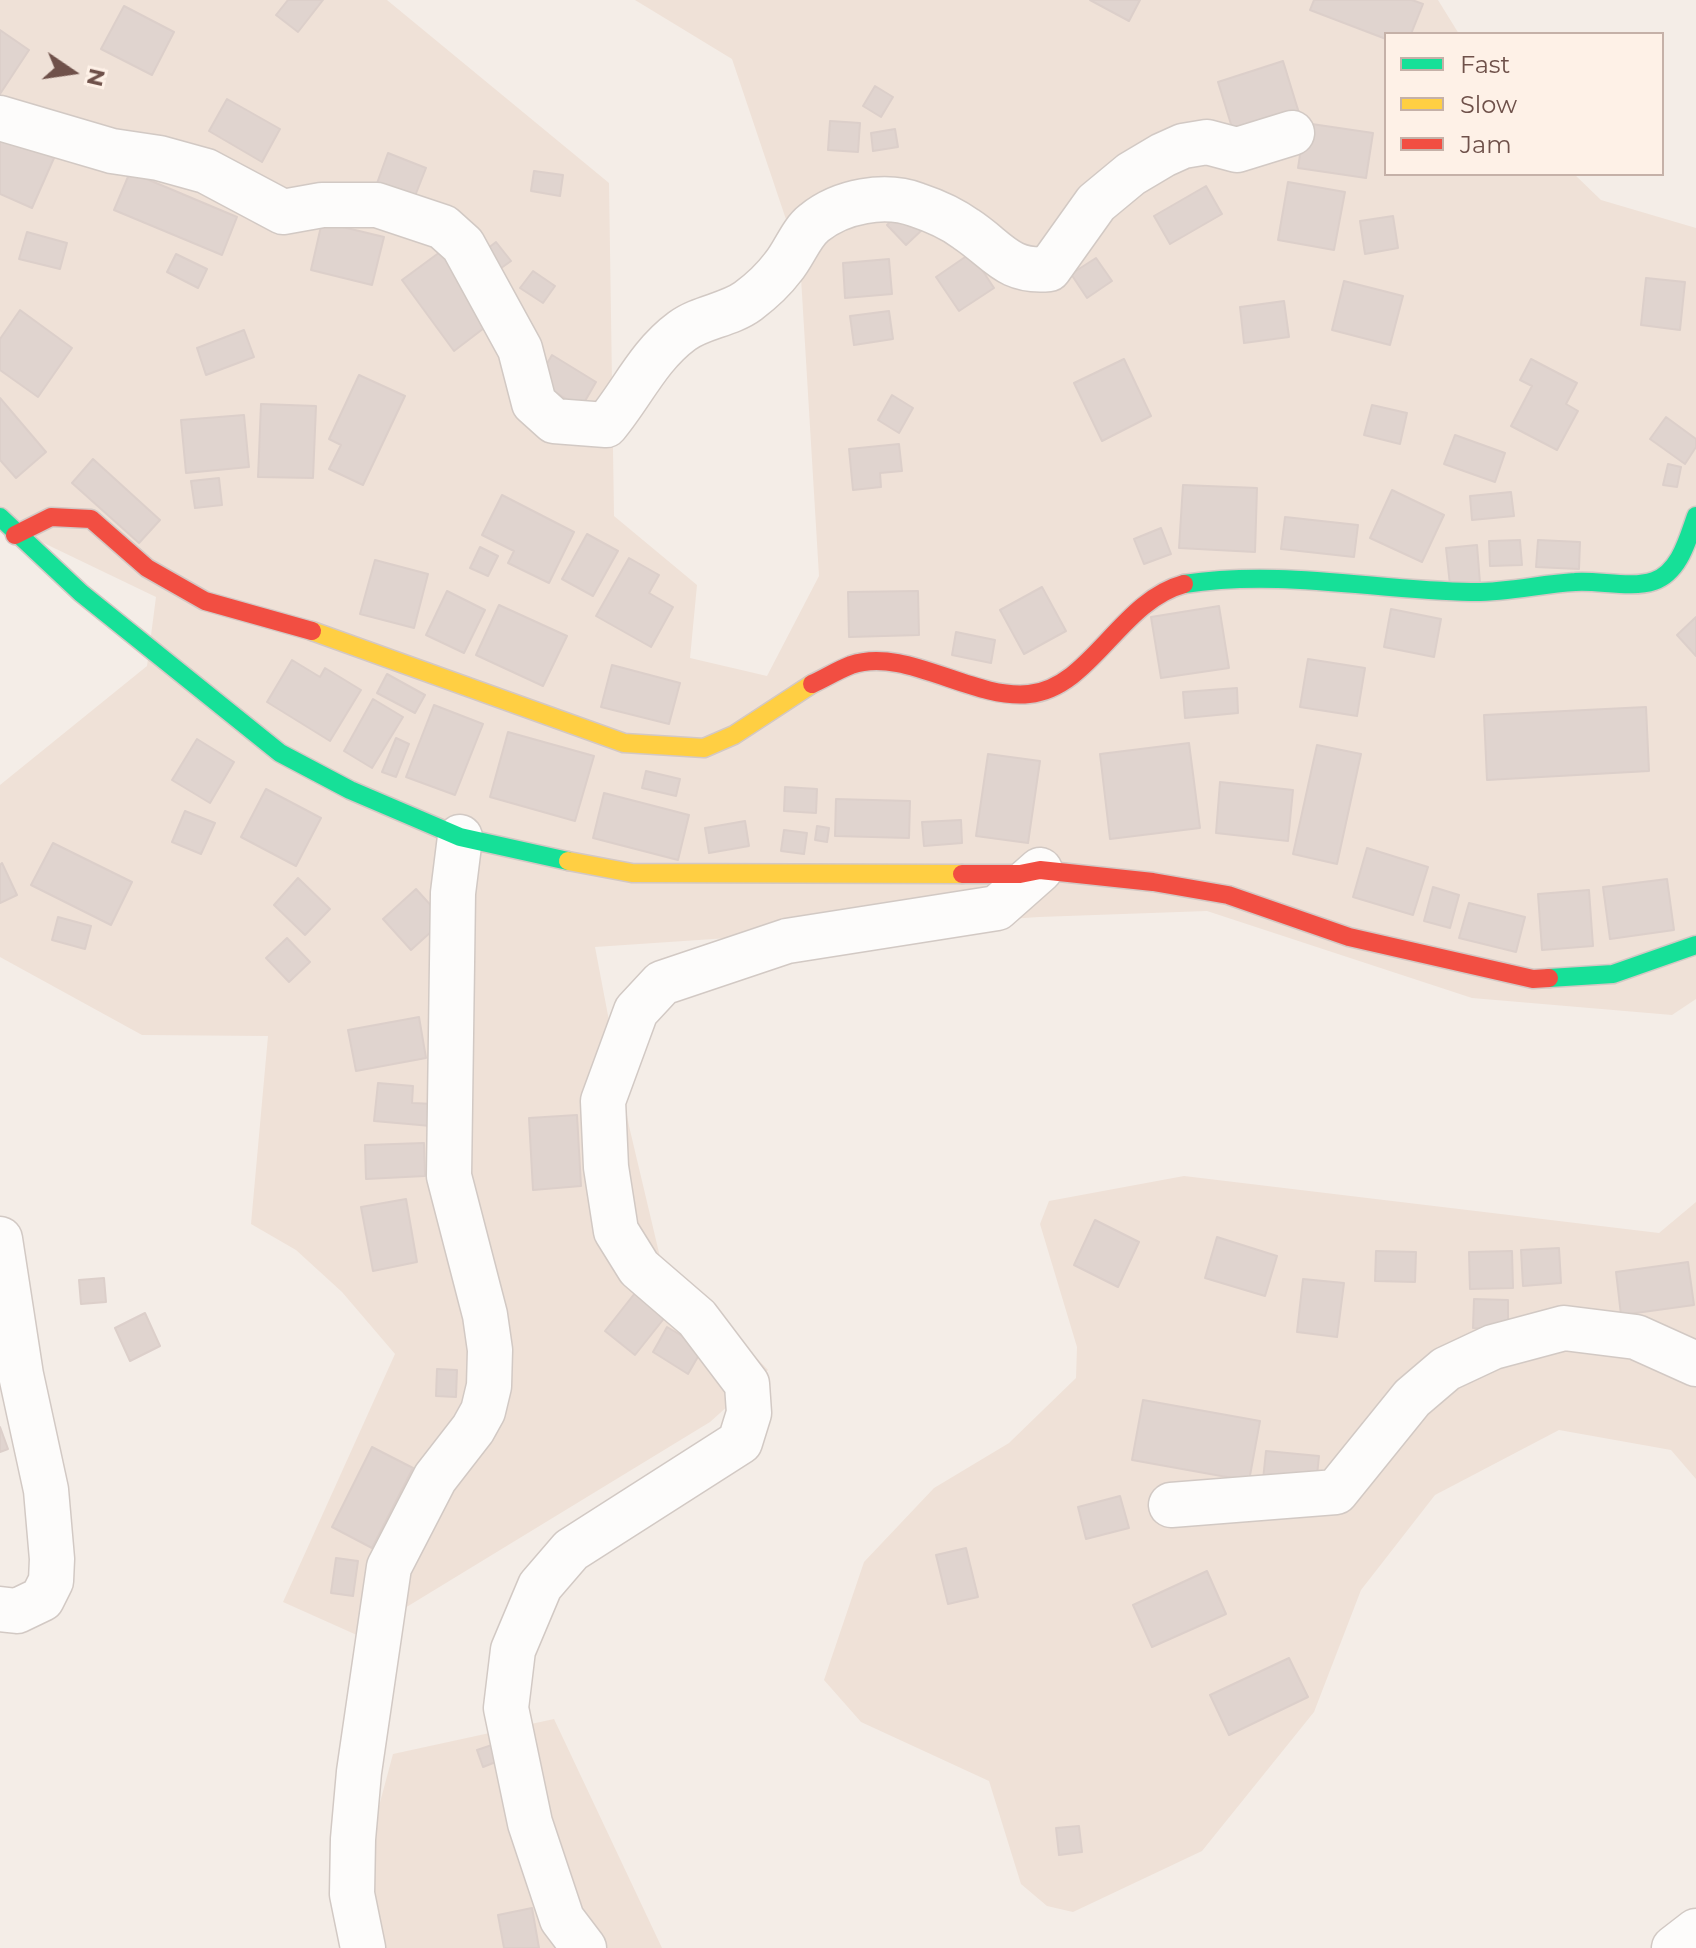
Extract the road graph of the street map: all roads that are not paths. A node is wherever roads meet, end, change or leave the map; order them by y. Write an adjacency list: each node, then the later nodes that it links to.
1 (0, 118): 2 (street)
2 (1292, 133)
3 (1696, 516): 5 (street)
4 (0, 517): 5 (street)
5 (15, 535): 6 (street)
6 (460, 837): 7 (street); 14 (street)
7 (1040, 870): 8 (street); 15 (street)
8 (1696, 945)
9 (0, 1239): 12 (street)
10 (1696, 1364): 11 (street)
11 (1171, 1505)
12 (0, 1609)
13 (1696, 1931): 16 (street)
14 (363, 1948)
15 (584, 1948)
16 (1674, 1948)

